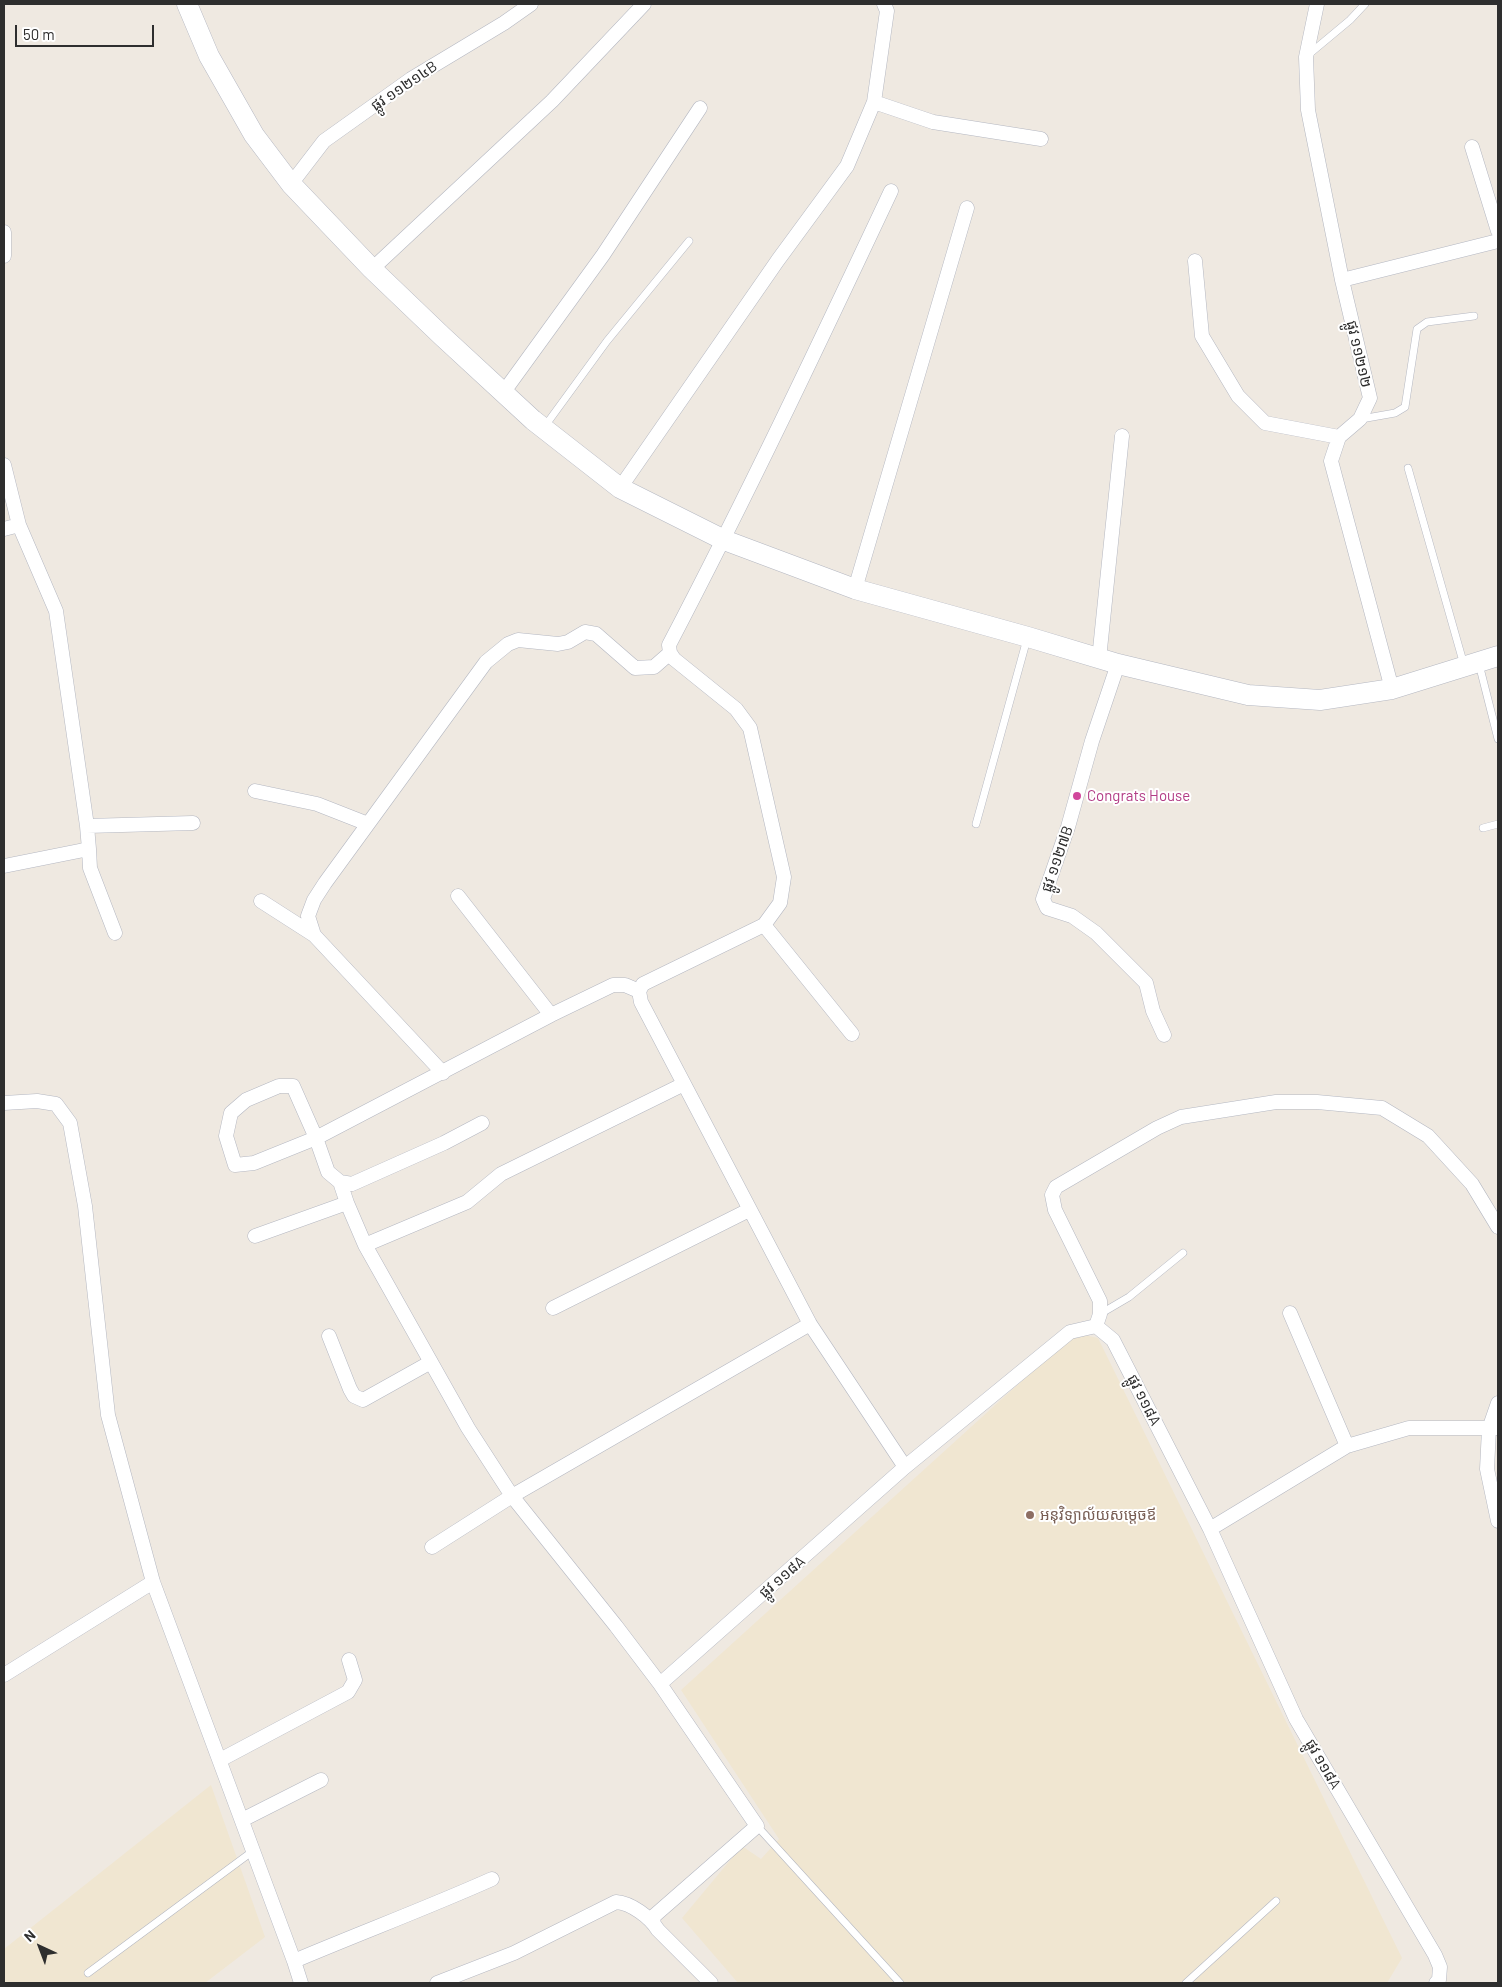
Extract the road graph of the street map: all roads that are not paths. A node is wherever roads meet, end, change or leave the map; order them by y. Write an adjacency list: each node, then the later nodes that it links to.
1 (187, 4): 12 (main road)
2 (531, 4): 12 (street, ផ្លូវ ១១២១៤B)
3 (644, 4): 21 (street)
4 (884, 4): 8 (street)
5 (1317, 4): 7 (street, ផ្លូវ ១១២១២)
6 (1365, 4): 7 (lane)
7 (1306, 57): 22 (street, ផ្លូវ ១១២១២)
8 (874, 102): 10 (street); 31 (street)
9 (700, 108): 24 (street)
10 (1041, 139)
11 (1472, 147): 15 (street)
12 (291, 184): 21 (main road)
13 (891, 191): 34 (street)
14 (966, 208): 35 (street)
15 (1498, 231)
16 (4, 232): 19 (street)
17 (689, 241): 26 (lane)
18 (1498, 241): 22 (street)
19 (4, 256)
20 (1195, 261): 28 (street)
21 (372, 269): 24 (main road)
22 (1342, 280): 25 (street, ផ្លូវ ១១២១២)
23 (1474, 316): 25 (lane)
24 (503, 392): 26 (main road)
25 (1360, 419): 28 (street, ផ្លូវ ១១២១២)
26 (543, 428): 31 (main road)
27 (1122, 436): 39 (street)
28 (1339, 437): 42 (street)
29 (4, 465): 32 (street)
30 (1408, 468): 41 (lane)
31 (620, 488): 34 (main road)
32 (19, 525): 33 (street); 49 (street)
33 (4, 529)
34 (724, 540): 35 (main road); 37 (street)
35 (855, 589): 36 (main road)
36 (1028, 637): 39 (main road); 47 (lane)
37 (670, 653): 46 (street); 55 (street)
38 (1498, 656): 41 (main road)
39 (1099, 659): 40 (main road)
40 (1118, 664): 42 (main road); 61 (street, ផ្លូវ ១១២៧B)
41 (1471, 664): 42 (main road); 43 (lane)
42 (1392, 689)
43 (1498, 739)
44 (255, 791): 46 (street)
45 (193, 823): 49 (street)
46 (368, 824): 57 (street)
47 (976, 824)
48 (1498, 824): 50 (lane)
49 (87, 826): 51 (street)
50 (1483, 828)
51 (88, 848): 52 (street); 56 (street)
52 (4, 866)
53 (458, 896): 59 (street)
54 (261, 901): 57 (street)
55 (764, 925): 58 (street); 60 (street)
56 (115, 933)
57 (314, 935): 62 (street)
58 (639, 991): 59 (street); 63 (street)
59 (551, 1015): 62 (street)
60 (852, 1034)
61 (1164, 1035)
62 (443, 1073): 66 (street)
63 (684, 1084): 69 (street); 72 (street)
64 (4, 1103): 88 (street)
65 (482, 1123): 67 (street)
66 (316, 1138): 66 (street); 67 (street)
67 (340, 1182): 68 (street)
68 (347, 1203): 71 (street); 72 (street)
69 (749, 1210): 74 (street); 77 (street)
70 (1498, 1227): 76 (street)
71 (255, 1236)
72 (365, 1245): 79 (street)
73 (1183, 1253): 76 (lane)
74 (553, 1308)
75 (1290, 1313): 82 (street)
76 (1098, 1320): 83 (street, ផ្លូវ ១១៨A); 86 (street, ផ្លូវ ១១៨A)
77 (810, 1324): 83 (street); 84 (street)
78 (329, 1336): 79 (street)
79 (431, 1362): 84 (street)
80 (1498, 1403): 81 (street)
81 (1494, 1429): 82 (street); 85 (street)
82 (1347, 1446): 86 (street)
83 (905, 1467): 91 (street, ផ្លូវ ១១៨A)
84 (512, 1496): 87 (street); 91 (street)
85 (1498, 1521)
86 (1210, 1529): 107 (street, ផ្លូវ ១១៨A)
87 (432, 1547)
88 (153, 1582): 90 (street); 92 (street)
89 (349, 1660): 92 (street)
90 (4, 1675)
91 (660, 1684): 95 (street)
92 (220, 1760): 94 (street)
93 (321, 1780): 94 (street)
94 (242, 1820): 96 (street)
95 (757, 1826): 99 (street); 105 (lane)
96 (254, 1850): 100 (street); 101 (lane)
97 (492, 1879): 100 (street)
98 (1276, 1901): 106 (lane)
99 (653, 1923): 103 (street); 104 (street)
100 (294, 1961): 102 (street)
101 (88, 1973)
102 (301, 1983)
103 (437, 1983)
104 (711, 1983)
105 (900, 1983)
106 (1186, 1983)
107 (1436, 1983)

